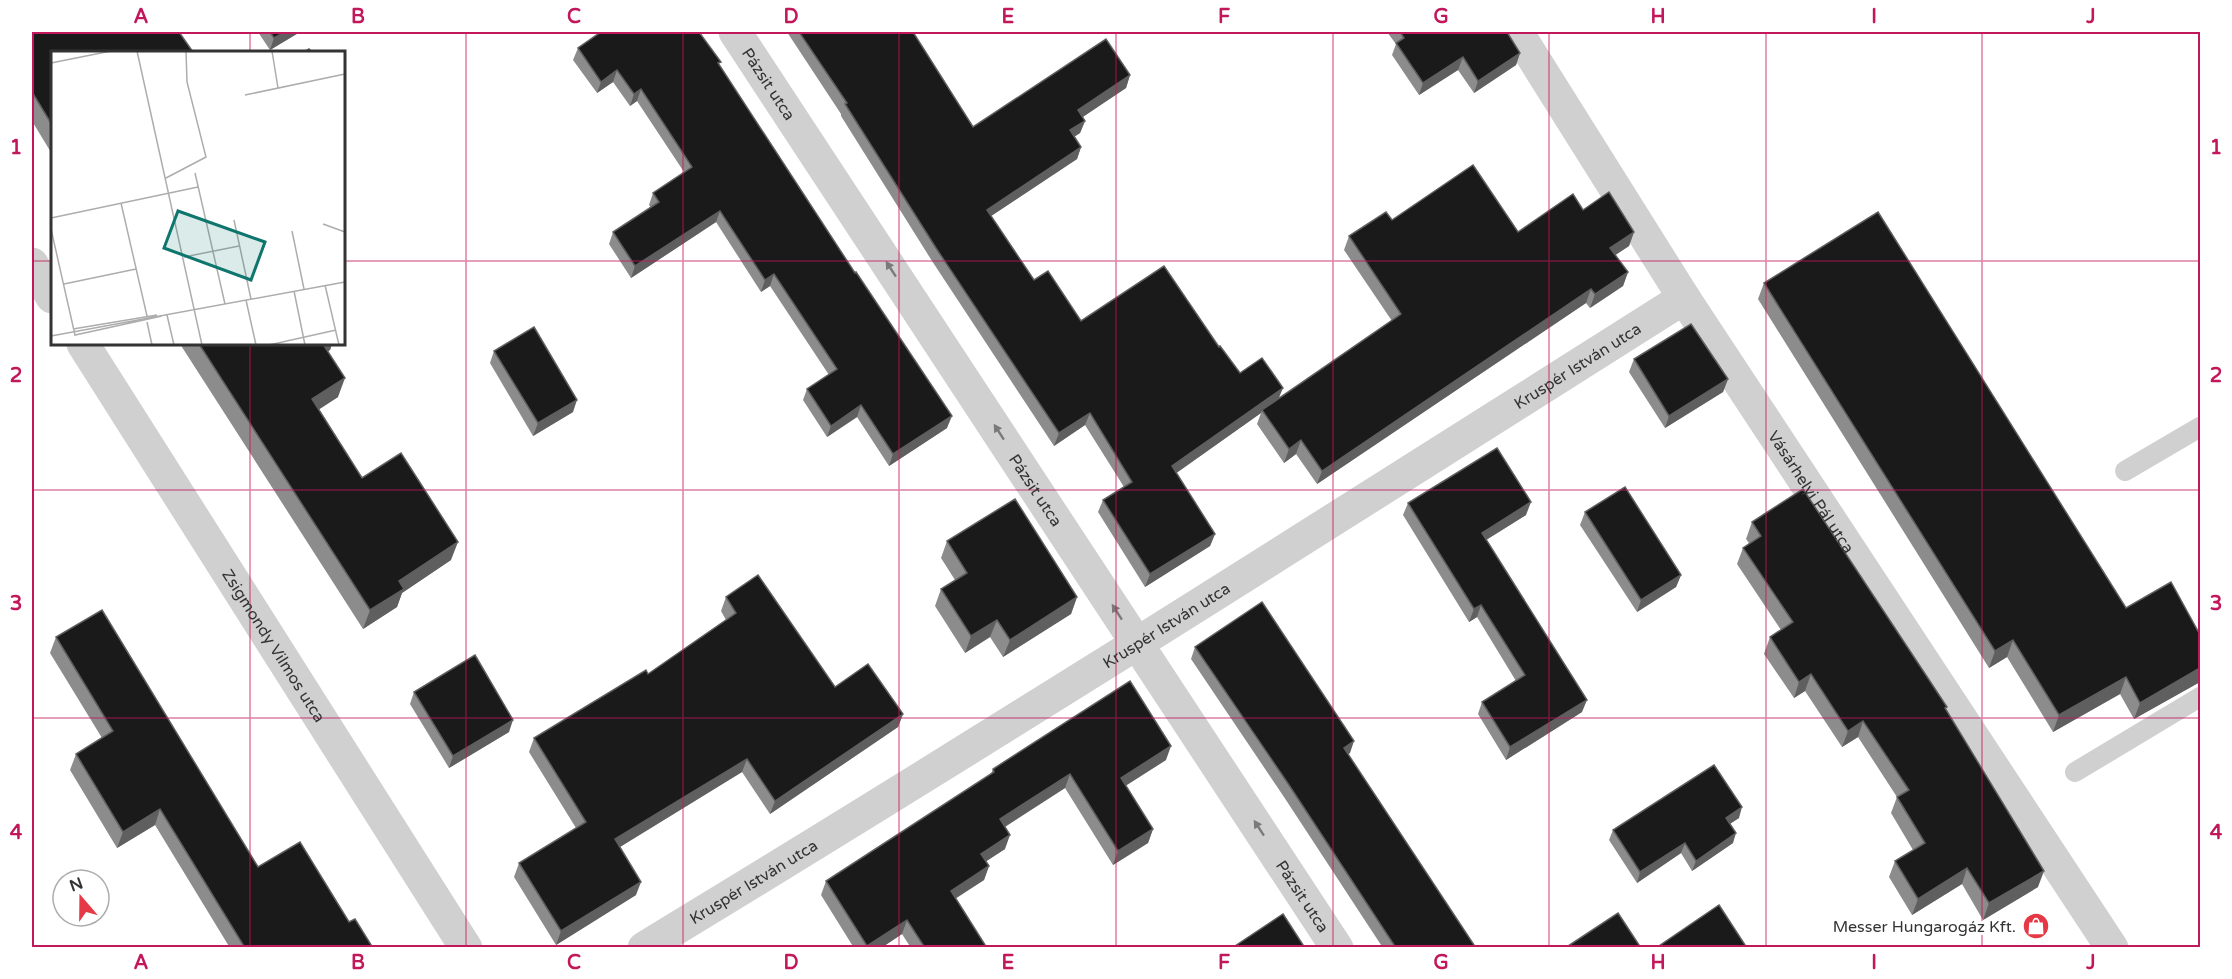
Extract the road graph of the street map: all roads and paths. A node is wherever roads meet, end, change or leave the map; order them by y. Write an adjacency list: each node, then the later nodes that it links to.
1 (735, 32): 9 (street, Pázsit utca, one-way to 1)
2 (1517, 32): 5 (street, Vásárhelyi Pál utca)
3 (32, 264): 4 (street)
4 (51, 295)
5 (1684, 298): 9 (street, Kruspér István utca); 15 (street, Vásárhelyi Pál utca)
6 (84, 345): 12 (street, Zsigmondy Vilmos utca)
7 (2200, 427): 8 (lane)
8 (2125, 471)
9 (1137, 643): 13 (street, Kruspér István utca); 14 (street, Pázsit utca, one-way to 9)
10 (2200, 697): 11 (lane)
11 (2075, 772)
12 (466, 948)
13 (644, 948)
14 (1336, 948)
15 (2112, 948)

